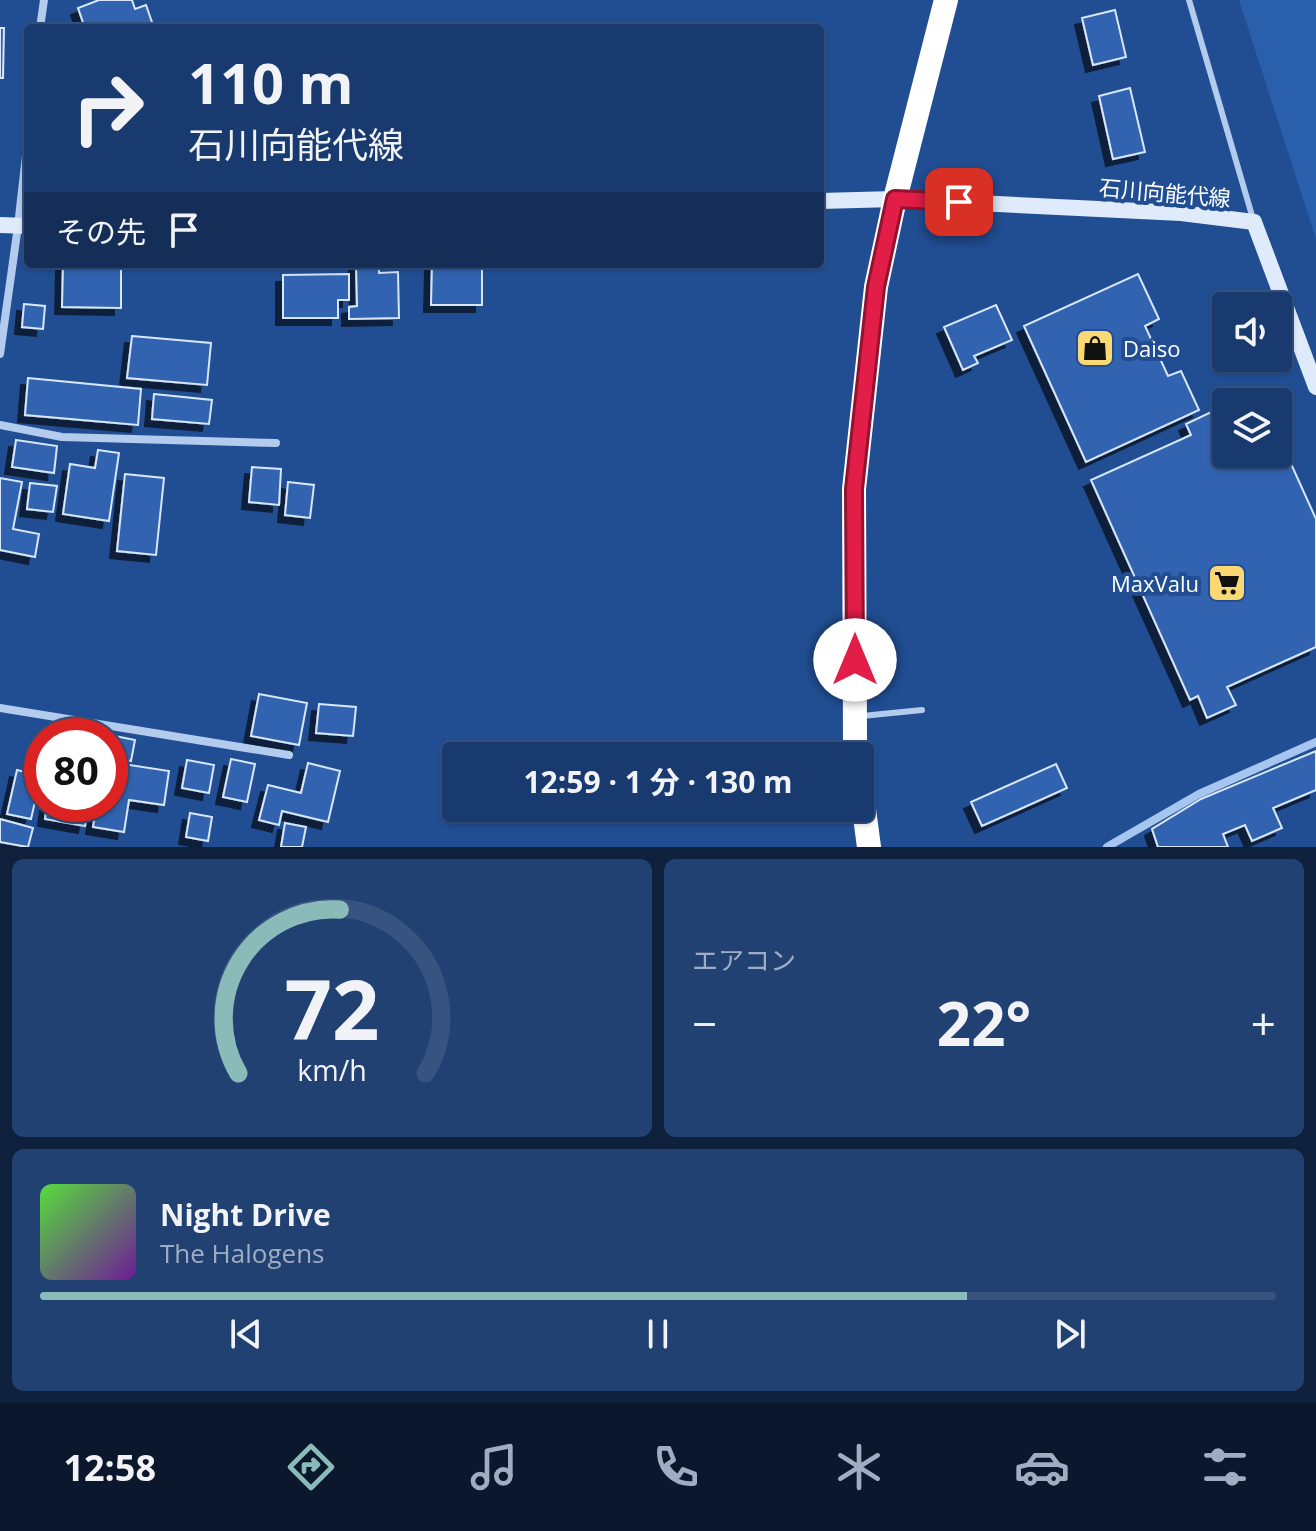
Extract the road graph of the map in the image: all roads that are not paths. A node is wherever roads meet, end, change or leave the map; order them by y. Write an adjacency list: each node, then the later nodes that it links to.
1 (44, 0): 4 (street)
2 (946, 0): 5 (highway)
3 (1189, 0): 7 (lane)
4 (41, 24)
5 (895, 199): 6 (main road, 石川向能代線); 7 (main road, 石川向能代線); 16 (highway)
6 (824, 201)
7 (1254, 222): 11 (main road, 石川向能代線)
8 (0, 225): 9 (main road)
9 (23, 226): 10 (street)
10 (0, 354)
11 (1316, 387)
12 (0, 425): 13 (street)
13 (276, 443)
14 (0, 708): 18 (street)
15 (922, 710): 16 (lane)
16 (855, 717): 17 (highway)
17 (856, 742)
18 (289, 755)
19 (866, 822): 20 (highway)
20 (869, 847)

